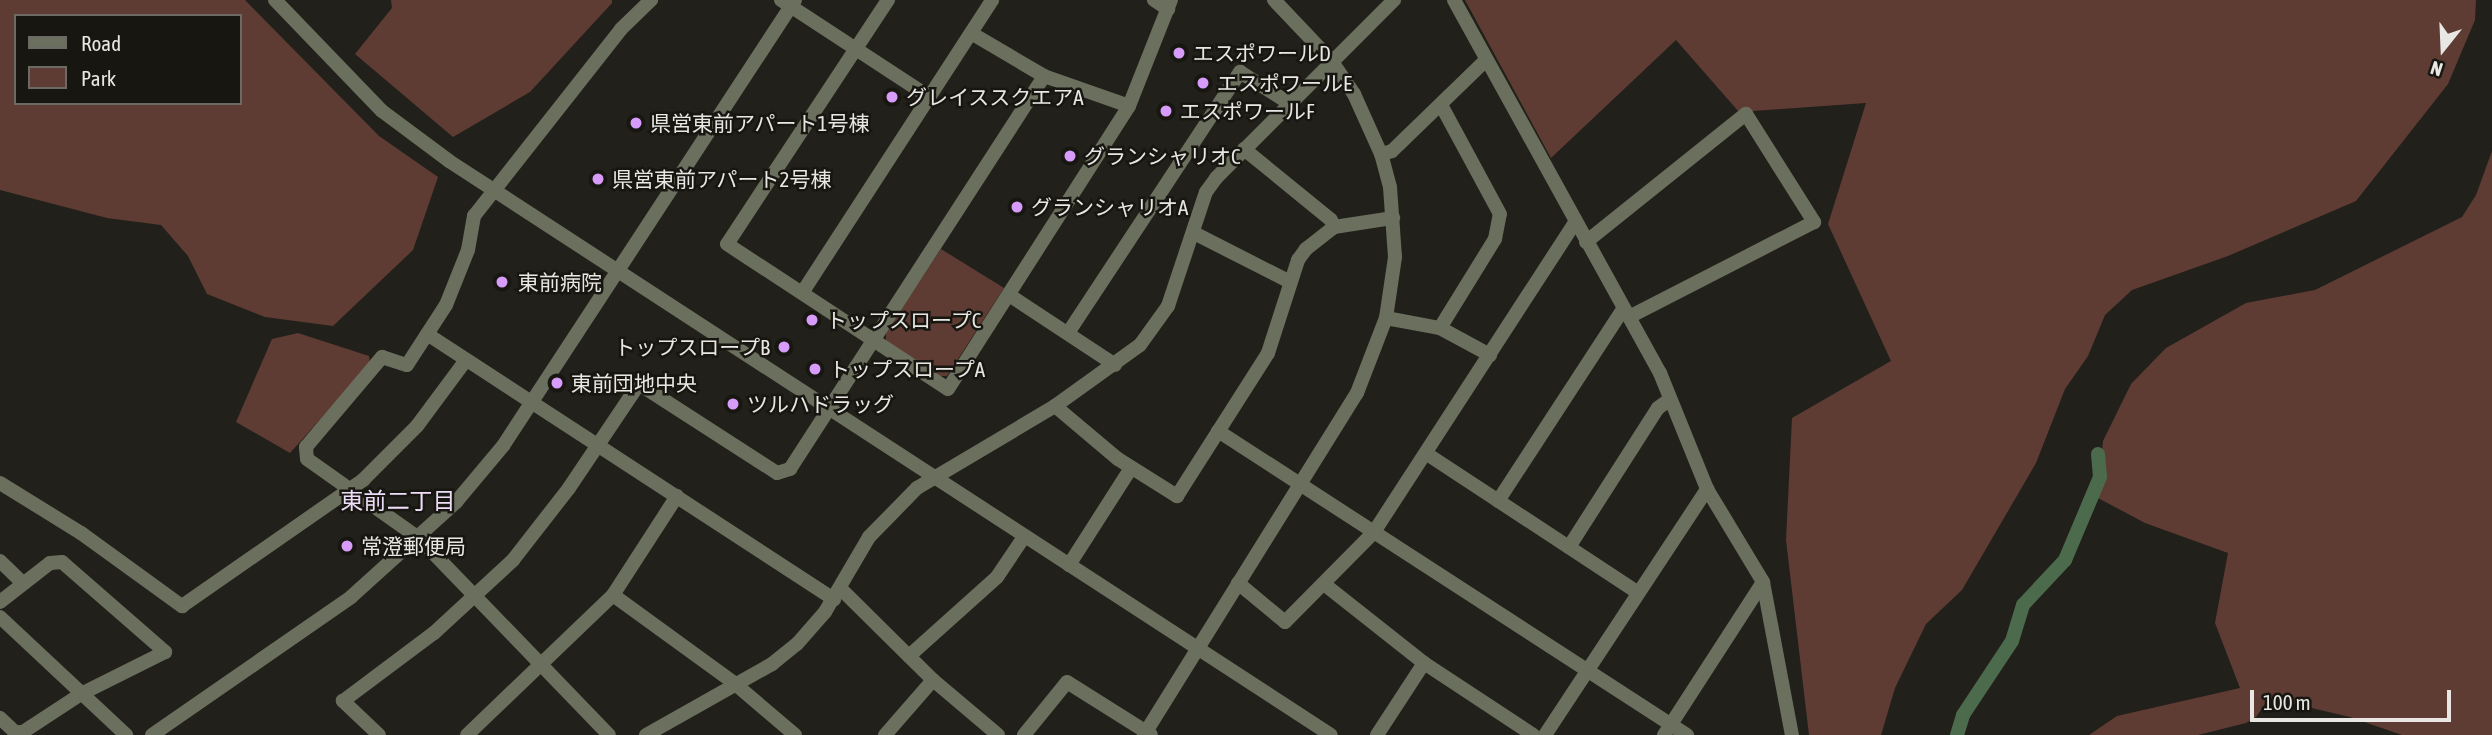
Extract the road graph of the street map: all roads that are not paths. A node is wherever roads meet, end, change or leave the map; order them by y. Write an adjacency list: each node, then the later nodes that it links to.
1 (275, 0): 22 (street)
2 (651, 0): 22 (street)
3 (888, 0): 12 (street)
4 (992, 0): 11 (street)
5 (1154, 0): 10 (street)
6 (1274, 0): 13 (street)
7 (1394, 0): 13 (street)
8 (1454, 0): 14 (street)
9 (789, 2): 12 (street); 28 (street)
10 (1169, 4): 19 (street)
11 (971, 33): 15 (street); 16 (street)
12 (856, 50): 16 (street); 30 (street)
13 (1331, 60): 17 (street); 21 (street)
14 (1485, 62): 18 (street); 24 (street)
15 (1044, 76): 19 (street); 37 (street)
16 (929, 97): 30 (street)
17 (1289, 103): 20 (street); 35 (street)
18 (1441, 105): 21 (street); 34 (street)
19 (1129, 106): 31 (street)
20 (1244, 149): 25 (street); 26 (street)
21 (1381, 154): 23 (street)
22 (492, 189): 28 (street); 36 (street)
23 (1393, 218): 25 (street); 33 (street)
24 (1575, 222): 27 (street); 38 (street)
25 (1334, 227): 29 (street)
26 (1194, 233): 29 (street); 40 (street)
27 (1586, 242): 32 (street); 32 (street)
28 (617, 272): 42 (street); 44 (street)
29 (1290, 282): 45 (street)
30 (802, 293): 37 (street)
31 (1009, 295): 35 (street); 37 (street)
32 (1627, 313): 41 (street); 55 (street)
33 (1386, 318): 34 (street); 51 (street)
34 (1440, 328): 38 (street)
35 (1068, 333): 40 (street)
36 (427, 334): 39 (street); 52 (street)
37 (872, 341): 44 (street)
38 (1490, 355): 47 (street)
39 (466, 360): 42 (street); 52 (street)
40 (1115, 365): 43 (street)
41 (1669, 400): 53 (street); 59 (street)
42 (532, 402): 46 (street); 58 (street)
43 (1055, 406): 48 (street); 49 (street)
44 (828, 408): 46 (street); 49 (street)
45 (1218, 431): 48 (street); 51 (street)
46 (599, 446): 54 (street); 68 (street)
47 (1427, 454): 55 (street); 56 (street)
48 (1131, 468): 61 (street)
49 (933, 477): 57 (street); 67 (street)
50 (0, 484): 52 (street)
51 (1300, 484): 56 (street); 64 (street)
52 (352, 488): 58 (street)
53 (1707, 489): 62 (street); 66 (street)
54 (677, 496): 67 (street); 69 (street)
55 (1498, 501): 59 (street)
56 (1374, 533): 65 (street); 76 (street)
57 (1024, 537): 61 (street); 73 (street)
58 (420, 539): 68 (street); 84 (street)
59 (1569, 547): 66 (street)
60 (0, 561): 63 (street)
61 (1069, 565): 72 (street)
62 (1763, 582): 81 (street); 98 (street)
63 (23, 583): 70 (street); 79 (street)
64 (1238, 583): 65 (street); 72 (street)
65 (1324, 584): 74 (street)
66 (1637, 592): 76 (street)
67 (837, 593): 73 (street); 78 (street)
68 (475, 596): 75 (street); 85 (street)
69 (612, 596): 75 (street); 78 (street)
70 (0, 602)
71 (0, 617): 79 (street)
72 (1198, 648): 82 (street); 93 (street)
73 (909, 656): 77 (street)
74 (1424, 663): 94 (street); 95 (street)
75 (540, 664): 86 (street); 87 (street)
76 (1588, 671): 81 (street); 96 (street)
77 (933, 680): 90 (street); 91 (street)
78 (734, 683): 88 (street); 89 (street)
79 (81, 694): 80 (street); 83 (street)
80 (0, 718)
81 (1668, 730): 97 (street)
82 (1147, 734): 92 (street)
83 (126, 735)
84 (152, 735)
85 (379, 735)
86 (467, 735)
87 (609, 735)
88 (646, 735)
89 (795, 735)
90 (885, 735)
91 (998, 735)
92 (1024, 735)
93 (1331, 735)
94 (1377, 735)
95 (1534, 735)
96 (1545, 735)
97 (1687, 735)
98 (1792, 735)

